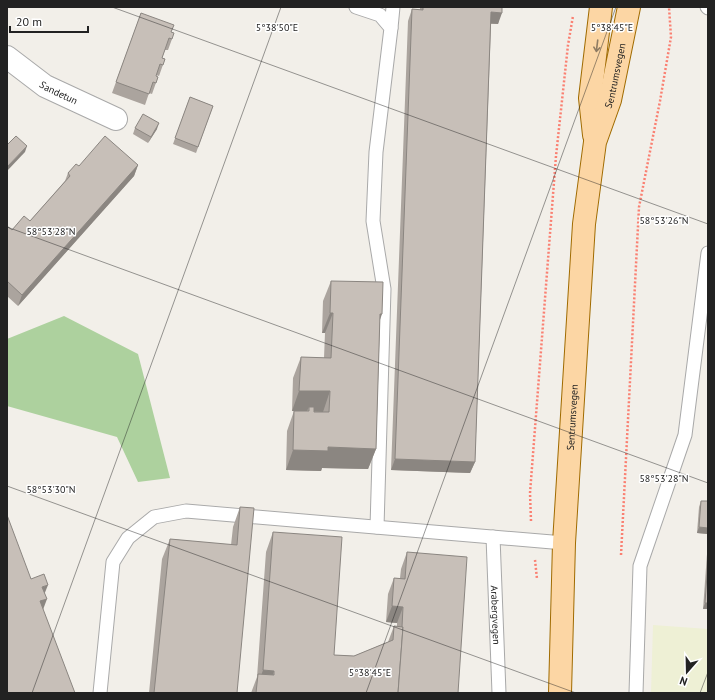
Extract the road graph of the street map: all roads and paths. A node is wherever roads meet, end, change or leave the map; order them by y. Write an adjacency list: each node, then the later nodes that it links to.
1 (356, 7): 7 (lane)
2 (393, 7): 7 (lane)
3 (601, 7): 10 (main road, Sentrumsvegen, one-way to 10)
4 (629, 7): 10 (main road, Sentrumsvegen)
5 (669, 7): 16 (path)
6 (574, 15): 14 (path)
7 (391, 28): 12 (lane)
8 (7, 57): 9 (street, Sandetun)
9 (116, 119)
10 (595, 142): 15 (main road, Sentrumsvegen)
11 (708, 253): 21 (lane)
12 (377, 527): 13 (lane); 18 (lane)
13 (493, 537): 14 (lane); 19 (lane, Arabergvegen)
14 (532, 540): 15 (lane); 17 (path)
15 (564, 543): 20 (main road, Sentrumsvegen)
16 (621, 562)
17 (537, 582)
18 (100, 693)
19 (499, 693)
20 (560, 693)
21 (636, 693)

